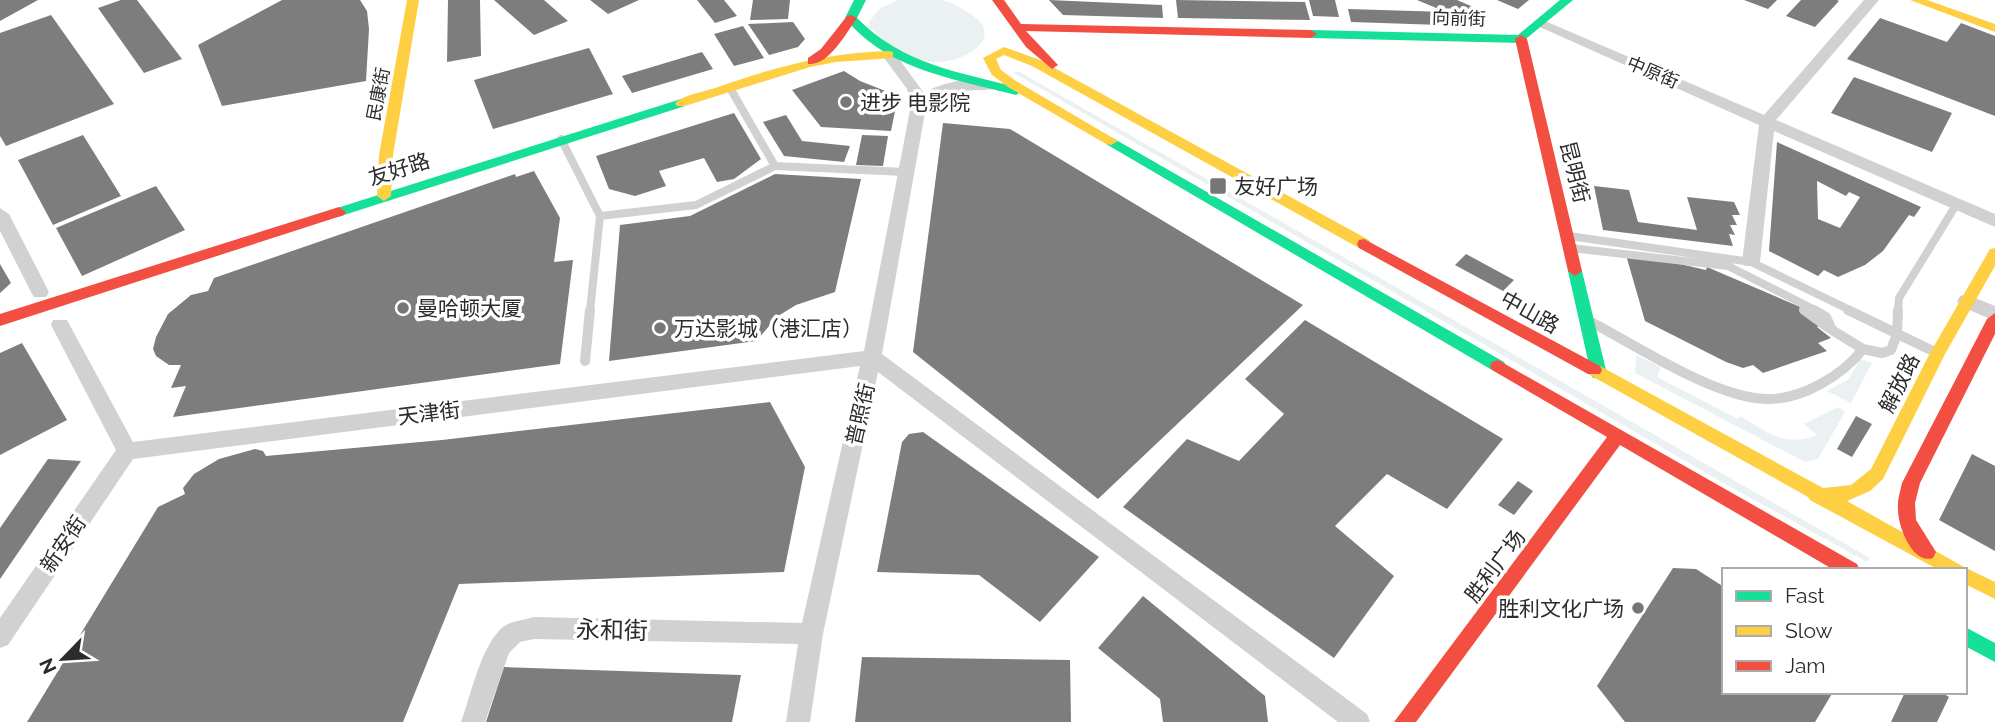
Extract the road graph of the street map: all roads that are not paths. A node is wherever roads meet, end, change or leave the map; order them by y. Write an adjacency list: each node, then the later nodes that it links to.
1 (413, 0): 23 (main road, 民康街)
2 (998, 0): 9 (main road)
3 (1567, 0): 8 (main road)
4 (1871, 0): 19 (street)
5 (1916, 0): 10 (main road)
6 (858, 1): 7 (main road)
7 (851, 18): 12 (main road); 13 (main road)
8 (1540, 23): 11 (main road); 19 (street, 中原街)
9 (1019, 27): 11 (main road, 向前街); 15 (main road)
10 (1995, 28)
11 (1521, 39): 28 (main road, 昆明街)
12 (889, 55): 13 (main road, 友好路); 16 (main road); 18 (street)
13 (812, 61): 14 (main road, 友好路)
14 (730, 88): 20 (main road, 友好路); 21 (lane)
15 (1084, 89): 17 (main road); 46 (main road, 中山路)
16 (1013, 90): 17 (main road); 18 (street)
17 (1046, 103): 47 (main road)
18 (919, 105): 22 (street, 普照街)
19 (1766, 121): 24 (street, 中原街); 30 (street)
20 (561, 139): 23 (main road, 友好路); 26 (lane)
21 (775, 166): 22 (lane); 26 (lane)
22 (905, 172): 44 (street, 普照街)
23 (384, 196): 35 (main road, 友好路)
24 (1956, 205): 27 (street, 中原街); 39 (lane)
25 (0, 214): 31 (street)
26 (600, 216): 45 (lane)
27 (1995, 222)
28 (1570, 242): 30 (lane); 36 (main road, 昆明街); 38 (lane)
29 (1995, 253): 32 (main road, 解放路)
30 (1751, 262): 39 (lane)
31 (40, 292)
32 (1966, 301): 34 (street); 40 (main road, 解放路)
33 (1804, 310): 38 (lane)
34 (1995, 316): 42 (main road)
35 (0, 320)
36 (1588, 320): 41 (lane); 46 (main road, 昆明街)
37 (60, 325): 48 (street)
38 (1832, 330): 41 (lane)
39 (1897, 334): 41 (lane); 43 (lane)
40 (1948, 335): 42 (street); 43 (main road, 解放路)
41 (1863, 349)
42 (1987, 352): 50 (main road)
43 (1938, 354): 49 (main road, 解放路)
44 (872, 357): 48 (street, 天津街); 55 (street, 普照街); 61 (street)
45 (585, 361)
46 (1599, 374): 49 (main road, 中山路)
47 (1618, 435): 51 (main road); 62 (main road, 胜利广场)
48 (127, 451): 56 (street, 新安街)
49 (1816, 495): 50 (main road, 中山路)
50 (1930, 556): 52 (main road, 中山路)
51 (1848, 568)
52 (1952, 568)
53 (1967, 576): 54 (main road)
54 (1995, 592)
55 (811, 634): 59 (street, 永和街); 60 (street, 普照街)
56 (0, 637)
57 (1967, 637): 58 (main road)
58 (1995, 653)
59 (473, 722)
60 (798, 722)
61 (1358, 722)
62 (1405, 722)

